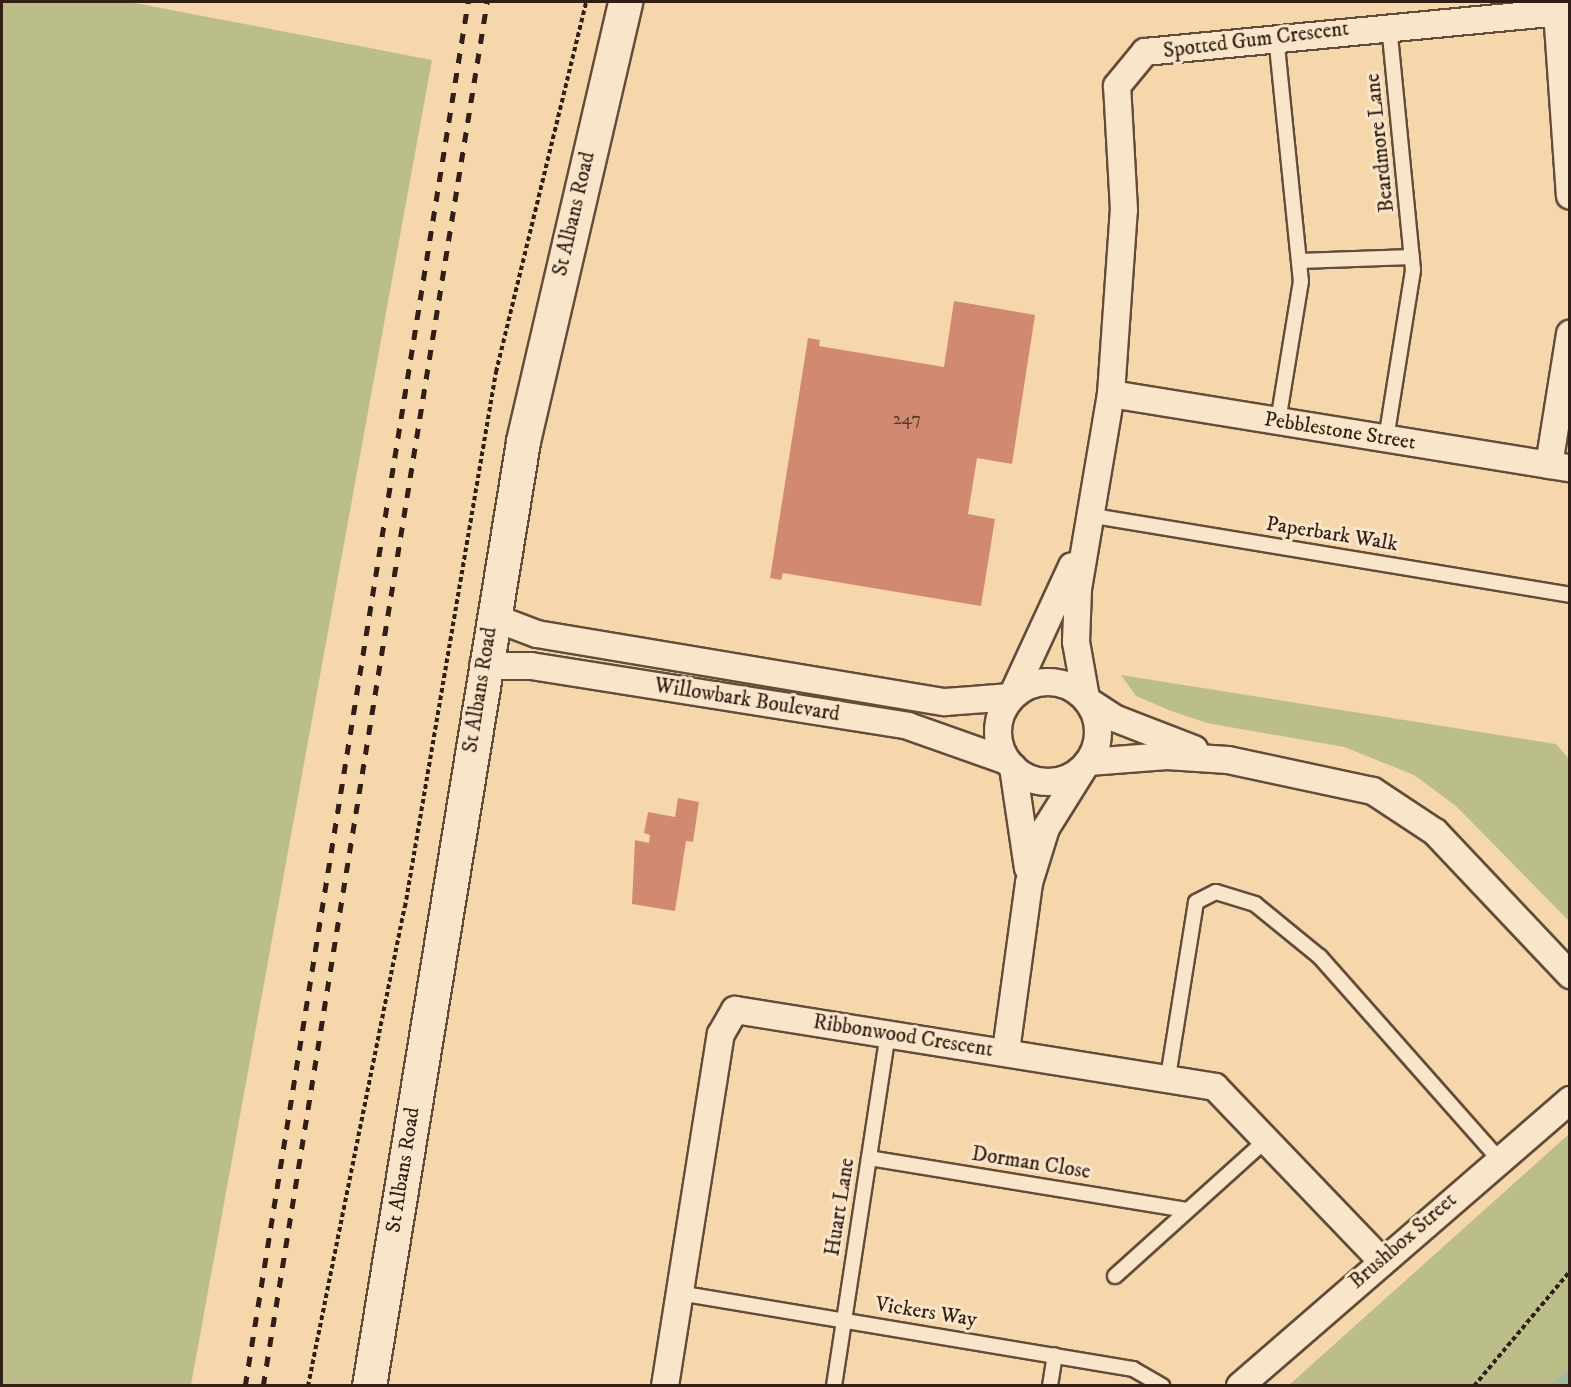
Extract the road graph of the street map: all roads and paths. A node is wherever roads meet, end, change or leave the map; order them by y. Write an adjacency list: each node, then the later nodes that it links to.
1 (586, 2): 41 (path)
2 (625, 2): 16 (main road, St Albans Road)
3 (1563, 11): 4 (street, Spotted Gum Crescent); 6 (street)
4 (1389, 25): 5 (street, Spotted Gum Crescent); 7 (lane, Beardmore Lane)
5 (1276, 36): 8 (lane); 10 (street, Spotted Gum Crescent)
6 (1569, 195)
7 (1412, 257): 8 (lane); 12 (lane, Beardmore Lane)
8 (1299, 261): 11 (lane)
9 (1569, 334): 13 (street)
10 (1111, 394): 11 (street, Pebblestone Street); 14 (street, Spotted Gum Crescent)
11 (1278, 421): 12 (street, Pebblestone Street)
12 (1386, 439): 13 (street, Pebblestone Street)
13 (1559, 467)
14 (1086, 523): 15 (lane, Paperbark Walk); 18 (street, Spotted Gum Crescent); 19 (street, Spotted Gum Crescent)
15 (1569, 595)
16 (492, 617): 17 (main road, St Albans Road); 18 (street, Willowbark Boulevard)
17 (483, 666): 21 (street, Willowbark Boulevard); 42 (main road, St Albans Road)
18 (1012, 696): 19 (street); 21 (street)
19 (1087, 699): 20 (street); 22 (street)
20 (1228, 760): 22 (street); 24 (street)
21 (1010, 764): 22 (street); 23 (street)
22 (1086, 765): 23 (street)
23 (1029, 883): 28 (street)
24 (1536, 939): 25 (street); 26 (street)
25 (1569, 960)
26 (1569, 975)
27 (888, 1035): 28 (street, Ribbonwood Crescent); 32 (lane, Huart Lane); 38 (street, Ribbonwood Crescent)
28 (1006, 1052): 29 (street, Ribbonwood Crescent)
29 (1168, 1077): 31 (street, Ribbonwood Crescent); 33 (lane)
30 (1569, 1100): 33 (street, Brushbox Street)
31 (1267, 1139): 34 (lane); 35 (street, Ribbonwood Crescent)
32 (869, 1158): 34 (lane, Dorman Close); 39 (lane, Huart Lane)
33 (1499, 1159): 35 (street, Brushbox Street)
34 (1186, 1210): 37 (lane)
35 (1380, 1259): 47 (street, Brushbox Street)
36 (1569, 1271): 48 (path)
37 (1115, 1276)
38 (680, 1293): 39 (lane, Vickers Way); 43 (street, Ribbonwood Crescent)
39 (844, 1320): 40 (lane, Vickers Way); 44 (lane, Huart Lane)
40 (1054, 1355): 45 (lane); 46 (lane, Vickers Way)
41 (308, 1386)
42 (369, 1386)
43 (665, 1386)
44 (834, 1386)
45 (1050, 1386)
46 (1162, 1386)
47 (1240, 1386)
48 (1474, 1386)

